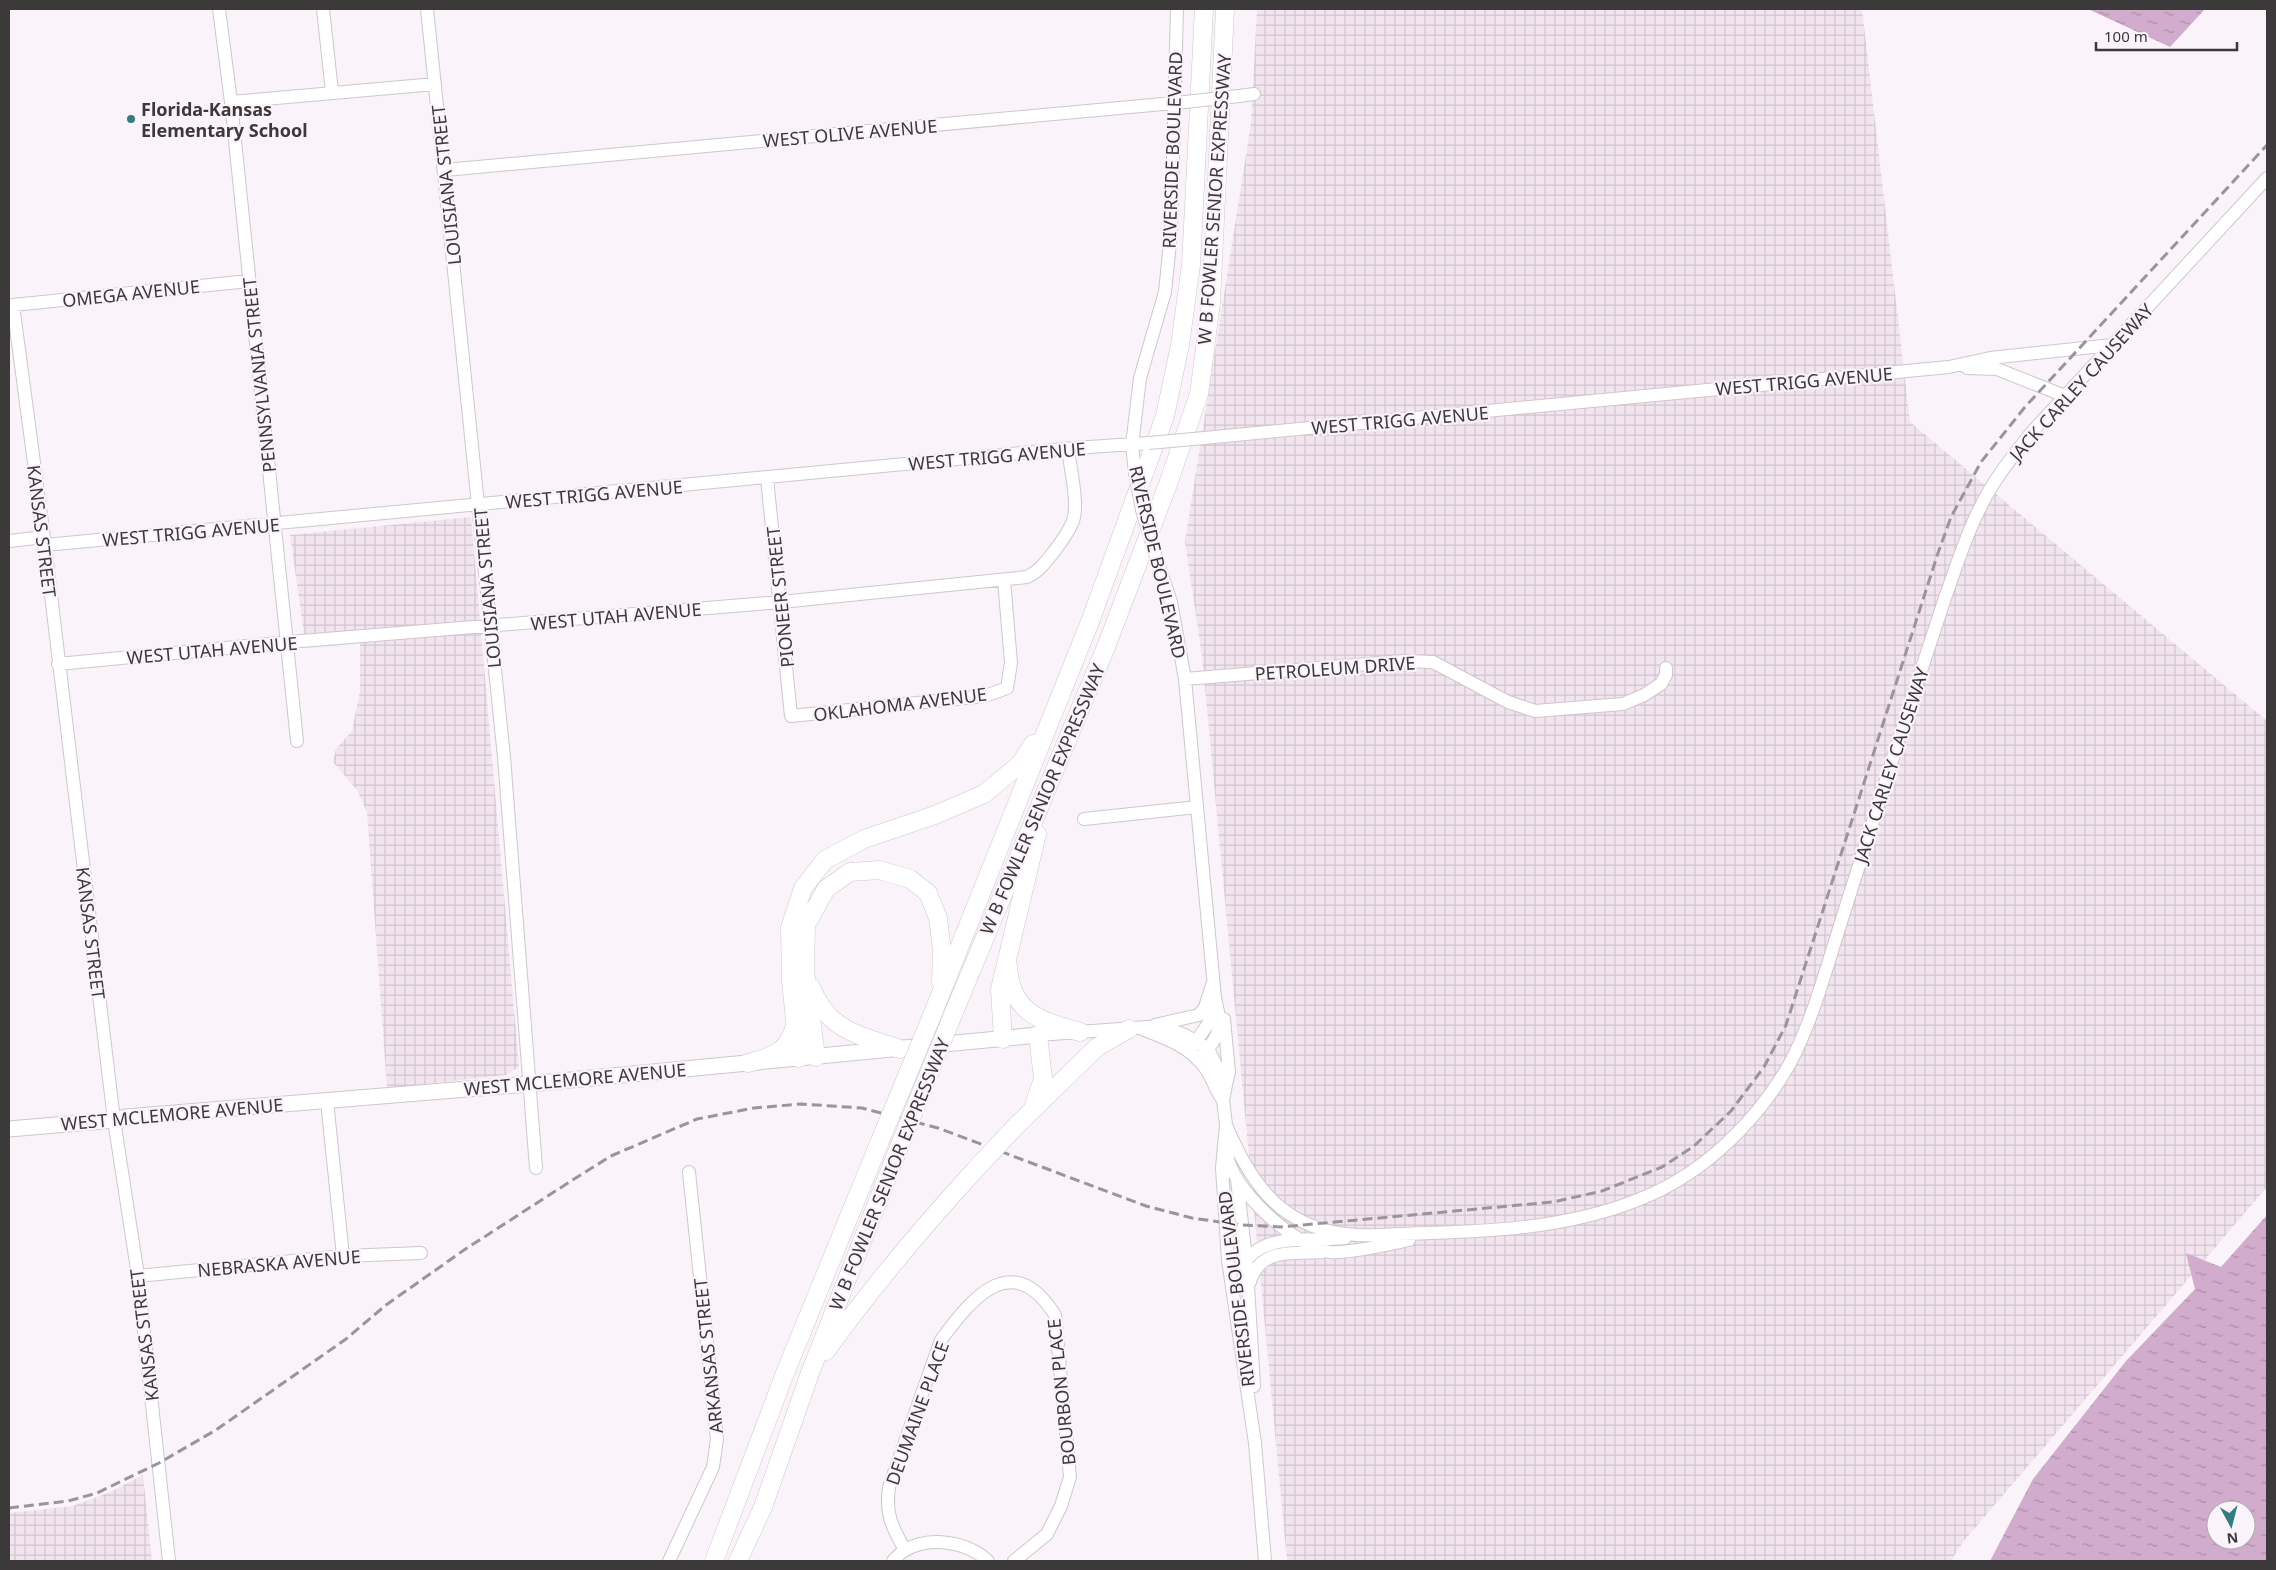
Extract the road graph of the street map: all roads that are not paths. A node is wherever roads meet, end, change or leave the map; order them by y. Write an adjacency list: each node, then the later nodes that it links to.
1 (219, 9): 10 (street, PENNSYLVANIA STREET)
2 (324, 9): 8 (street)
3 (427, 9): 7 (street, LOUISIANA STREET)
4 (1177, 9): 11 (street, RIVERSIDE BOULEVARD)
5 (1204, 9): 34 (highway, W B FOWLER SENIOR EXPRESSWAY)
6 (1225, 9): 36 (highway, W B FOWLER SENIOR EXPRESSWAY)
7 (436, 84): 8 (street); 12 (street, LOUISIANA STREET)
8 (332, 92): 10 (street)
9 (1254, 94): 11 (street, WEST OLIVE AVENUE, bridge)
10 (231, 102): 14 (street, PENNSYLVANIA STREET)
11 (1180, 102): 12 (street, WEST OLIVE AVENUE); 19 (street, RIVERSIDE BOULEVARD)
12 (445, 170): 22 (street, LOUISIANA STREET)
13 (2267, 178): 16 (street, JACK CARLEY CAUSEWAY)
14 (249, 282): 15 (street, OMEGA AVENUE); 23 (street, PENNSYLVANIA STREET)
15 (13, 305): 25 (street, KANSAS STREET)
16 (2112, 345): 17 (street); 18 (street, JACK CARLEY CAUSEWAY)
17 (1949, 367): 18 (street); 19 (street, WEST TRIGG AVENUE, bridge)
18 (2065, 396): 66 (street, JACK CARLEY CAUSEWAY)
19 (1132, 445): 20 (street, WEST TRIGG AVENUE); 32 (street, RIVERSIDE BOULEVARD, bridge)
20 (1068, 449): 21 (street, WEST TRIGG AVENUE); 26 (street, WEST UTAH AVENUE)
21 (767, 478): 22 (street, WEST TRIGG AVENUE); 27 (street, PIONEER STREET)
22 (479, 505): 23 (street, WEST TRIGG AVENUE); 28 (street, LOUISIANA STREET)
23 (274, 525): 25 (street, WEST TRIGG AVENUE); 29 (street, PENNSYLVANIA STREET)
24 (9, 541): 25 (street, WEST TRIGG AVENUE)
25 (44, 541): 30 (street, KANSAS STREET)
26 (1004, 580): 27 (street, WEST UTAH AVENUE); 33 (street, OKLAHOMA AVENUE)
27 (781, 602): 28 (street, WEST UTAH AVENUE); 33 (street, PIONEER STREET)
28 (489, 627): 29 (street, WEST UTAH AVENUE); 54 (street, LOUISIANA STREET)
29 (289, 642): 30 (street, WEST UTAH AVENUE); 35 (street, PENNSYLVANIA STREET)
30 (58, 664): 59 (street, KANSAS STREET)
31 (1666, 668): 32 (street, PETROLEUM DRIVE)
32 (1185, 679): 37 (street, RIVERSIDE BOULEVARD)
33 (791, 716)
34 (1052, 716): 42 (highway, W B FOWLER SENIOR EXPRESSWAY); 44 (highway)
35 (298, 741)
36 (1052, 776): 39 (highway); 77 (highway, W B FOWLER SENIOR EXPRESSWAY, bridge)
37 (1197, 807): 38 (street); 41 (street, RIVERSIDE BOULEVARD)
38 (1084, 819)
39 (1008, 954): 46 (highway); 48 (highway)
40 (805, 971): 42 (highway); 49 (highway); 52 (highway)
41 (1214, 981): 43 (street, RIVERSIDE BOULEVARD); 45 (street); 55 (street, RIVERSIDE BOULEVARD)
42 (940, 995): 82 (highway, W B FOWLER SENIOR EXPRESSWAY, bridge)
43 (1215, 998): 50 (street, RIVERSIDE BOULEVARD); 51 (street, RIVERSIDE BOULEVARD)
44 (796, 1025): 52 (highway); 53 (highway)
45 (1141, 1028): 46 (street, WEST MCLEMORE AVENUE); 51 (street, WEST MCLEMORE AVENUE); 58 (highway)
46 (1080, 1032): 47 (street, WEST MCLEMORE AVENUE)
47 (1038, 1035): 48 (main road, WEST MCLEMORE AVENUE); 58 (highway)
48 (1003, 1039): 49 (main road, WEST MCLEMORE AVENUE)
49 (900, 1048): 52 (main road, WEST MCLEMORE AVENUE)
50 (1208, 1050): 51 (street, WEST MCLEMORE AVENUE); 55 (street)
51 (1194, 1051): 56 (street)
52 (807, 1057): 53 (main road, WEST MCLEMORE AVENUE)
53 (748, 1063): 54 (main road, WEST MCLEMORE AVENUE)
54 (529, 1084): 57 (main road, WEST MCLEMORE AVENUE); 63 (street, LOUISIANA STREET)
55 (1226, 1085): 56 (street, RIVERSIDE BOULEVARD)
56 (1224, 1100): 60 (street, RIVERSIDE BOULEVARD)
57 (328, 1101): 59 (main road, WEST MCLEMORE AVENUE); 71 (street)
58 (1031, 1110): 77 (highway, bridge)
59 (114, 1120): 61 (main road, WEST MCLEMORE AVENUE); 73 (street, KANSAS STREET)
60 (1226, 1125): 62 (street, JACK CARLEY CAUSEWAY); 65 (street); 76 (street, RIVERSIDE BOULEVARD)
61 (9, 1129)
62 (1234, 1146): 65 (street, RIVERSIDE BOULEVARD); 67 (street, JACK CARLEY CAUSEWAY)
63 (536, 1168)
64 (689, 1172): 81 (street, ARKANSAS STREET)
65 (1237, 1177): 68 (street); 72 (street, RIVERSIDE BOULEVARD)
66 (1454, 1232): 67 (street, JACK CARLEY CAUSEWAY); 69 (street, JACK CARLEY CAUSEWAY)
67 (1360, 1236): 68 (street)
68 (1303, 1240): 69 (street); 72 (street)
69 (1331, 1252): 75 (street, JACK CARLEY CAUSEWAY)
70 (421, 1253): 71 (street, NEBRASKA AVENUE)
71 (343, 1256): 73 (street, NEBRASKA AVENUE)
72 (1246, 1260): 75 (street, RIVERSIDE BOULEVARD); 76 (street)
73 (138, 1276): 80 (street, KANSAS STREET)
74 (1016, 1282): 79 (street, DEUMAINE PLACE); 86 (street, BOURBON PLACE)
75 (1248, 1290): 78 (street, RIVERSIDE BOULEVARD)
76 (1244, 1366): 78 (street, RIVERSIDE BOULEVARD)
77 (810, 1374): 83 (highway, W B FOWLER SENIOR EXPRESSWAY)
78 (1255, 1443): 87 (street, RIVERSIDE BOULEVARD)
79 (904, 1550): 84 (street); 85 (street)
80 (168, 1561)
81 (669, 1561)
82 (714, 1561)
83 (738, 1561)
84 (893, 1561)
85 (988, 1561)
86 (1014, 1561)
87 (1265, 1561)

